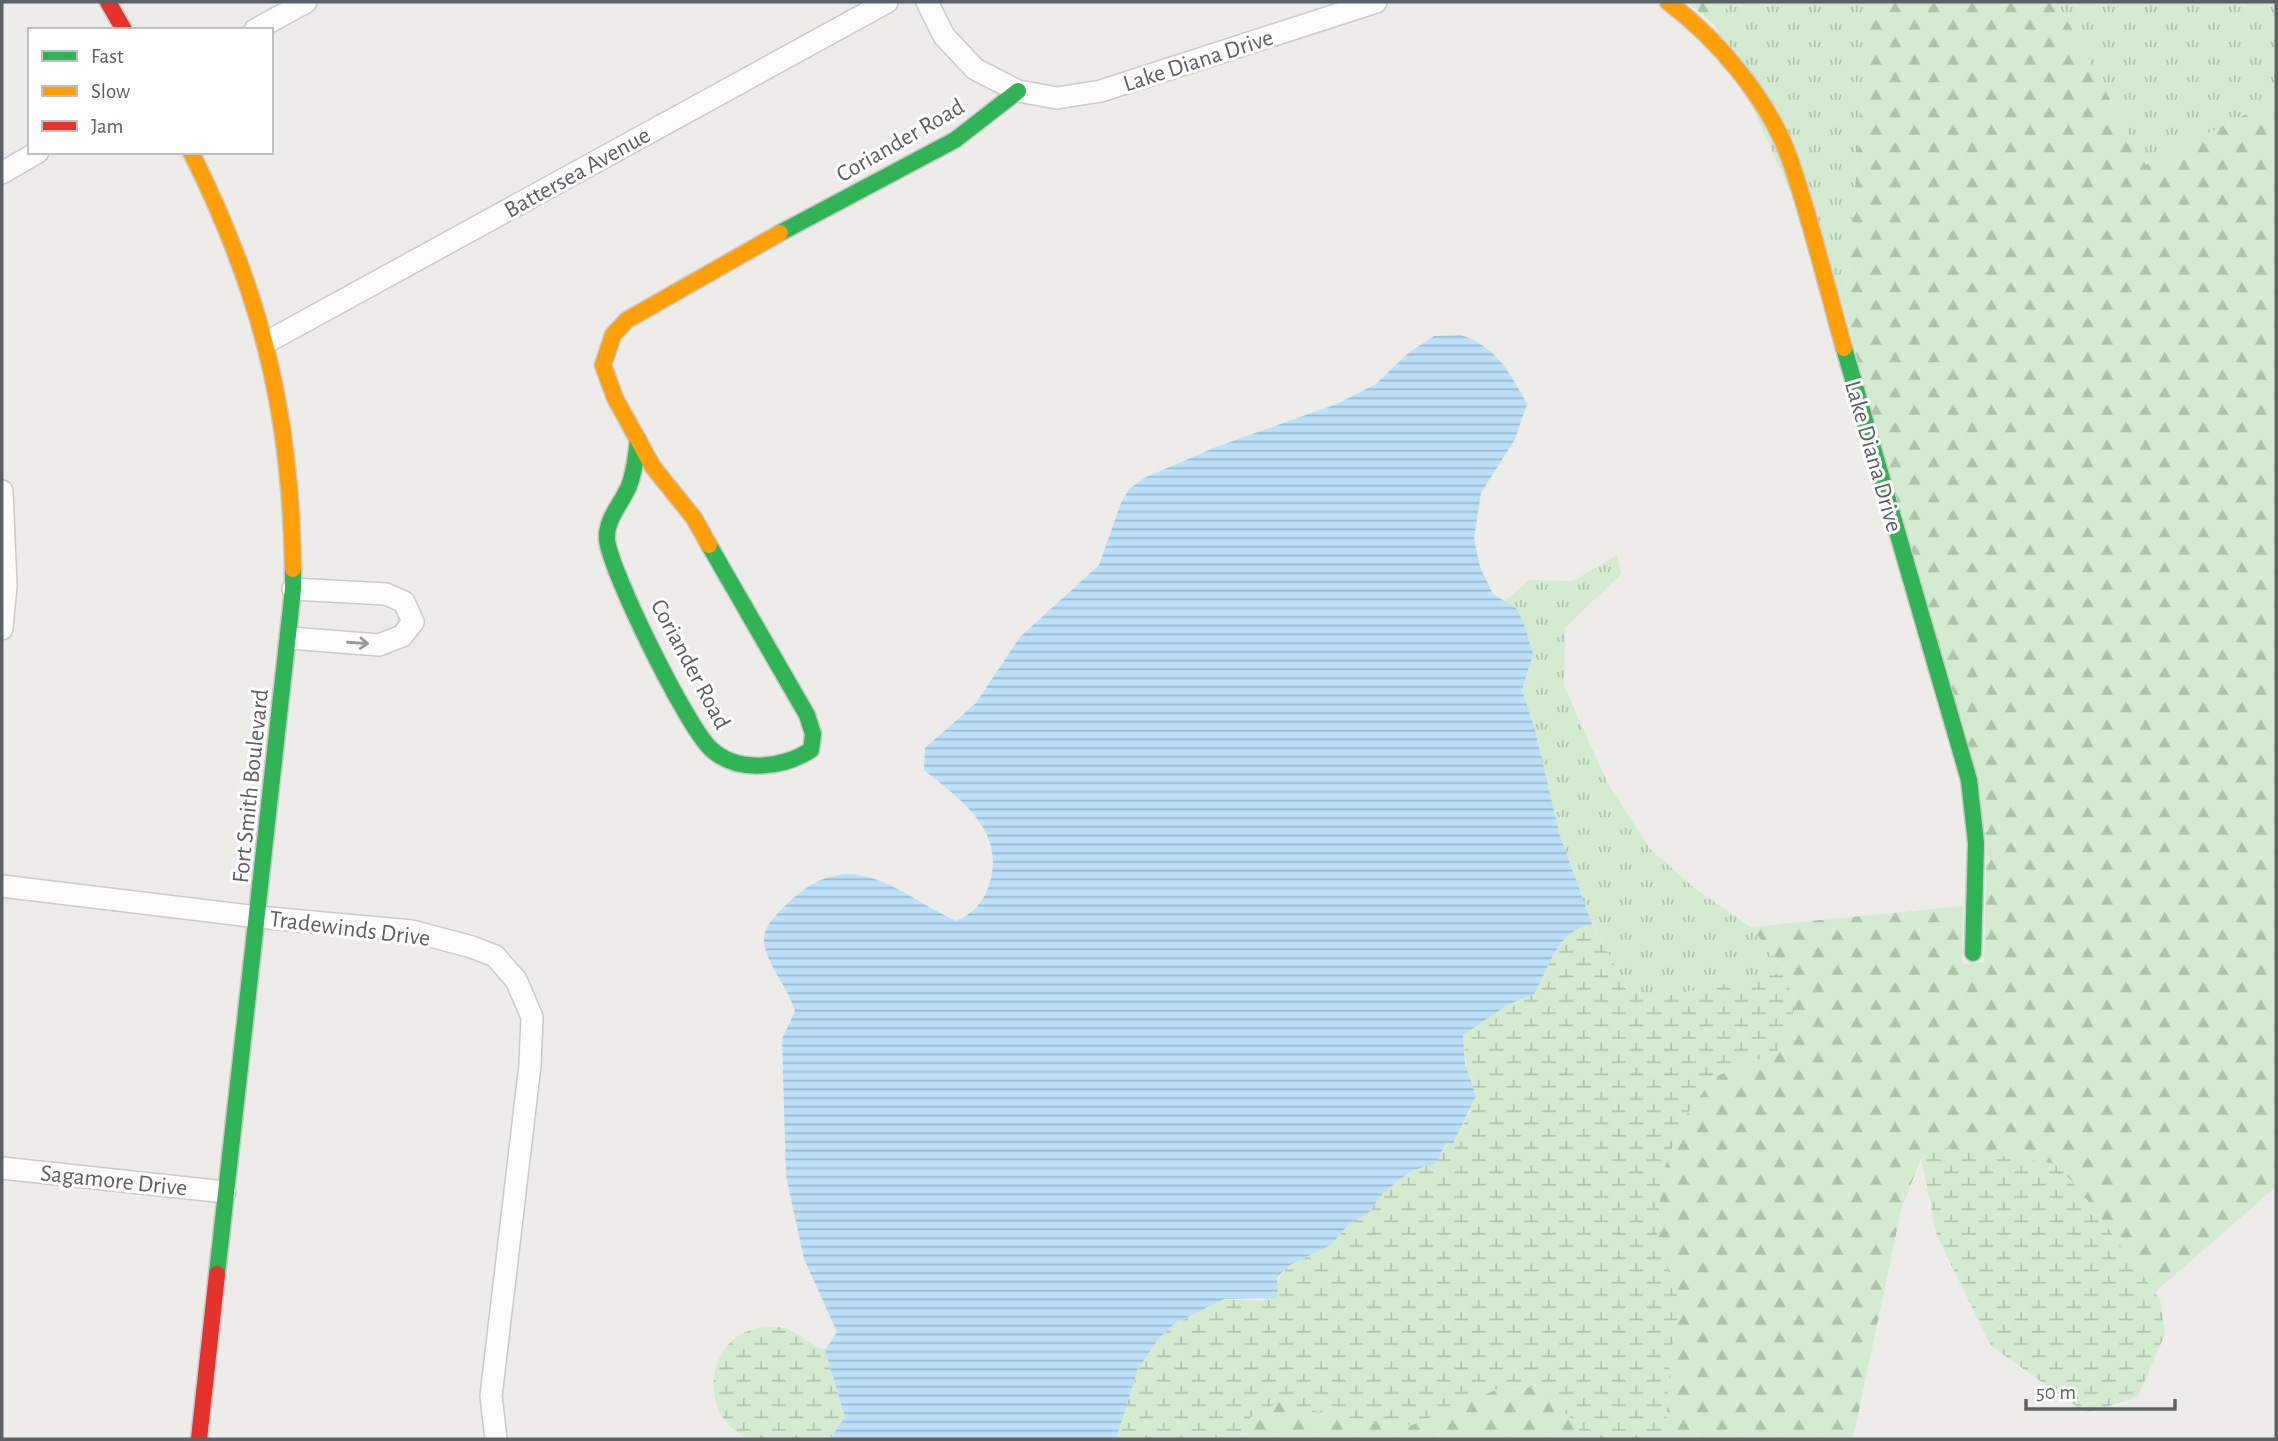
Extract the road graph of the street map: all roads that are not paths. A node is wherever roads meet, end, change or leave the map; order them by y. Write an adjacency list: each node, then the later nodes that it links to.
1 (108, 2): 7 (street)
2 (306, 2): 8 (street)
3 (887, 2): 13 (street, Battersea Avenue)
4 (927, 2): 9 (street, Lake Diana Drive)
5 (1376, 2): 9 (street, Lake Diana Drive)
6 (1668, 2): 21 (street, Lake Diana Drive)
7 (123, 28)
8 (259, 28)
9 (1018, 91): 14 (street, Coriander Road)
10 (35, 154): 12 (street)
11 (192, 154): 13 (street, Fort Smith Boulevard)
12 (2, 173)
13 (267, 342): 16 (street, Fort Smith Boulevard)
14 (638, 439): 14 (street, Coriander Road)
15 (2, 491): 17 (street)
16 (293, 589): 18 (street, Fort Smith Boulevard); 18 (street, one-way to 16)
17 (2, 629)
18 (290, 638): 20 (street, Fort Smith Boulevard)
19 (2, 886): 20 (street, Tradewinds Drive)
20 (258, 917): 23 (street, Fort Smith Boulevard); 25 (street, Tradewinds Drive)
21 (1973, 953)
22 (2, 1168): 23 (street, Sagamore Drive)
23 (225, 1192): 24 (street, Fort Smith Boulevard)
24 (199, 1439)
25 (496, 1439)

